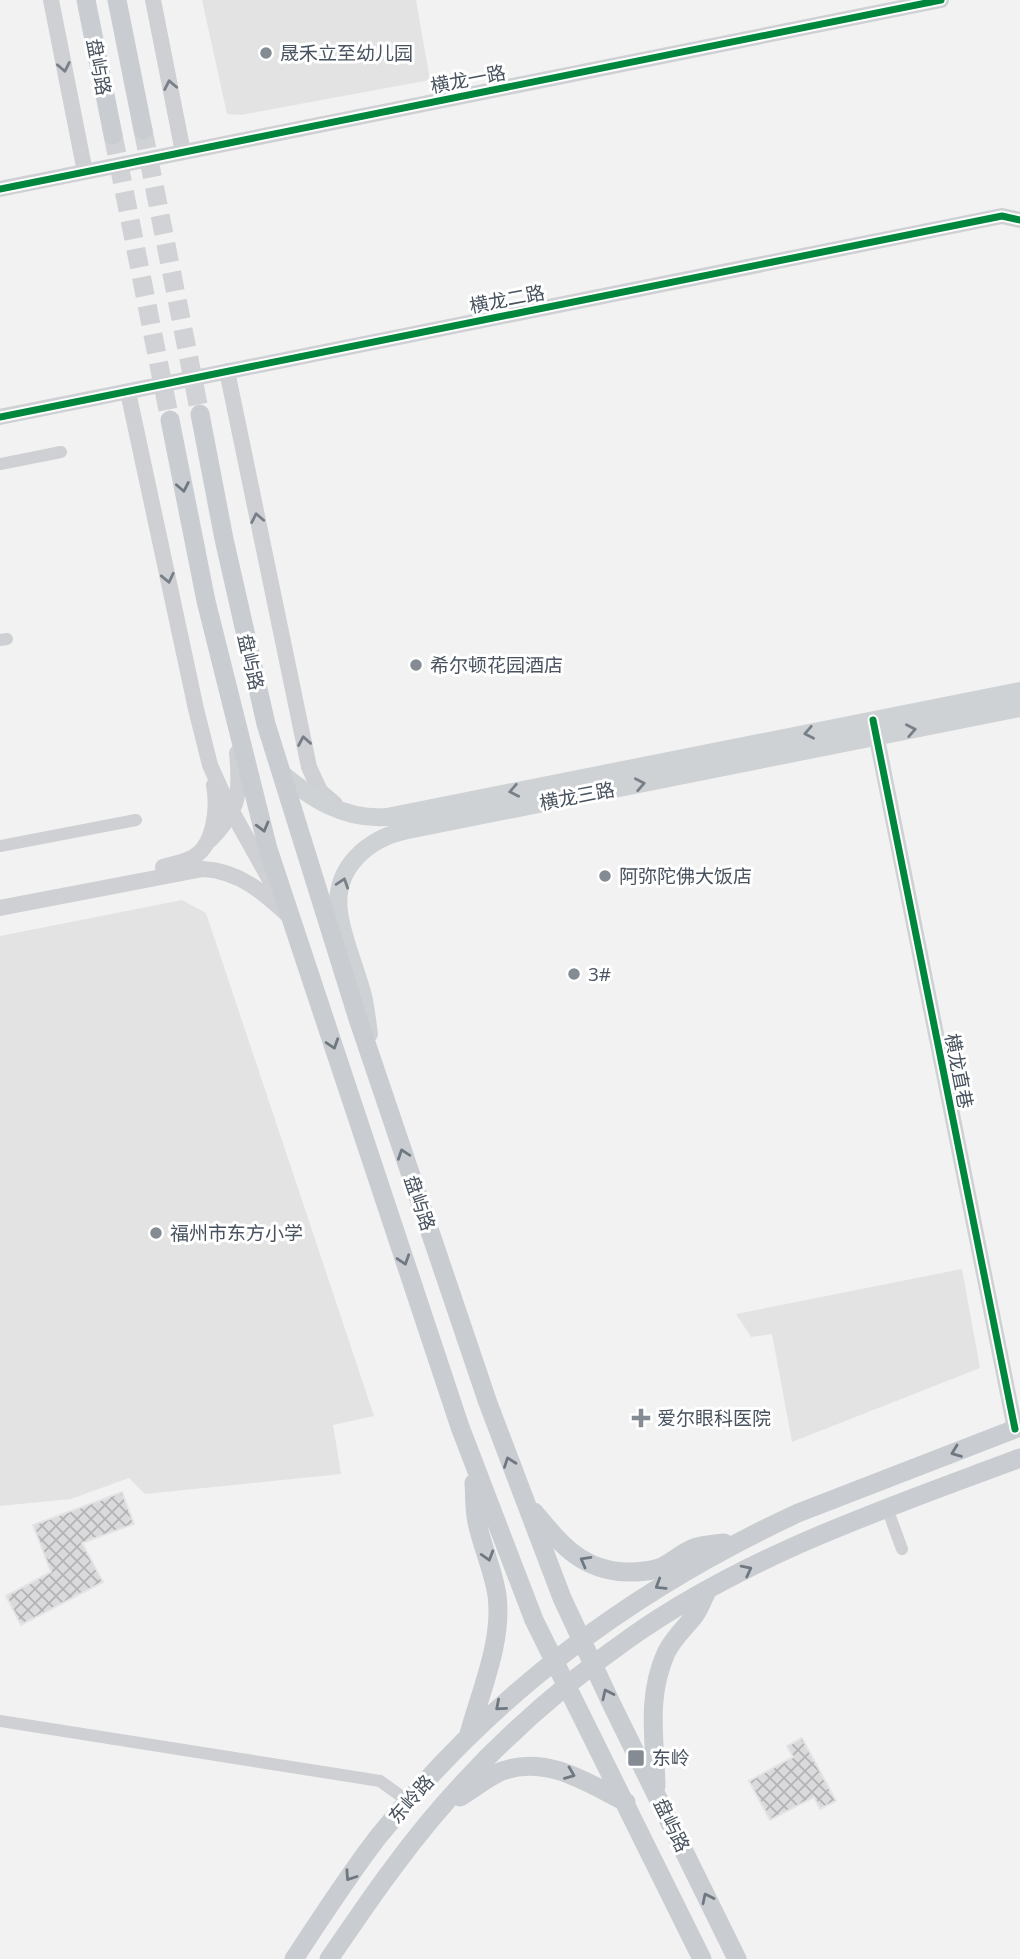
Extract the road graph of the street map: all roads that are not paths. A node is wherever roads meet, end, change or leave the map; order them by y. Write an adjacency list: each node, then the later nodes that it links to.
1 (51, 0): 9 (street, one-way to 9)
2 (86, 0): 7 (main road, 盘屿路)
3 (117, 0): 6 (main road, 盘屿路)
4 (153, 0): 8 (street, one-way to 4)
5 (941, 0): 8 (street, 横龙一路)
6 (143, 130)
7 (113, 135)
8 (183, 152): 9 (street, 横龙一路)
9 (85, 172): 10 (street, 横龙一路)
10 (0, 189)
11 (1020, 220): 12 (street, 横龙二路)
12 (227, 371): 13 (street, 横龙二路); 26 (street, one-way to 12)
13 (128, 391): 15 (street, 横龙二路); 23 (street, one-way to 23)
14 (200, 414): 24 (main road, 盘屿路)
15 (0, 417)
16 (170, 420): 21 (main road, 盘屿路, one-way to 21)
17 (61, 452): 18 (street)
18 (0, 464)
19 (1020, 691): 22 (main road, 横龙三路)
20 (1020, 708): 22 (main road, 横龙三路, one-way to 20)
21 (233, 716): 25 (street); 32 (main road, 盘屿路, one-way to 32)
22 (874, 728): 26 (main road, 横龙三路, one-way to 26); 33 (main road, 横龙三路, one-way to 22); 34 (street, 横龙直巷)
23 (210, 765): 25 (street); 29 (street)
24 (281, 773): 26 (main road, 横龙三路); 33 (main road, 盘屿路)
25 (233, 813): 29 (street); 32 (street)
26 (351, 815)
27 (136, 820): 28 (street)
28 (0, 846)
29 (204, 847): 30 (street)
30 (0, 898)
31 (0, 908): 32 (street)
32 (291, 917): 36 (main road, 盘屿路, one-way to 36)
33 (374, 1068): 37 (main road, 盘屿路, one-way to 33)
34 (1017, 1428): 39 (main road, one-way to 39)
35 (1020, 1458): 38 (main road, 东岭路)
36 (473, 1465): 43 (main road, 盘屿路); 47 (main road, one-way to 47)
37 (523, 1499): 39 (main road, one-way to 37); 42 (main road, 盘屿路)
38 (887, 1508): 40 (street); 41 (main road, 东岭路, one-way to 38)
39 (742, 1540): 42 (main road, 东岭路, one-way to 42)
40 (902, 1549)
41 (707, 1591): 44 (main road, 东岭路); 48 (main road)
42 (582, 1640): 43 (main road, 东岭路); 44 (main road, 盘屿路)
43 (553, 1662): 45 (main road, 盘屿路); 47 (main road, 东岭路, one-way to 47)
44 (594, 1665): 45 (main road, 东岭路); 48 (main road, 盘屿路, one-way to 44)
45 (567, 1687): 50 (main road, 盘屿路); 51 (main road, 东岭路)
46 (0, 1721): 49 (street)
47 (468, 1735): 49 (main road, 东岭路)
48 (656, 1794): 55 (main road, 盘屿路, one-way to 48)
49 (408, 1801): 52 (main road, 东岭路, one-way to 52)
50 (626, 1802): 51 (main road, one-way to 50); 54 (main road, 盘屿路)
51 (441, 1808): 53 (main road, 东岭路)
52 (294, 1959)
53 (329, 1959)
54 (702, 1959)
55 (737, 1959)

